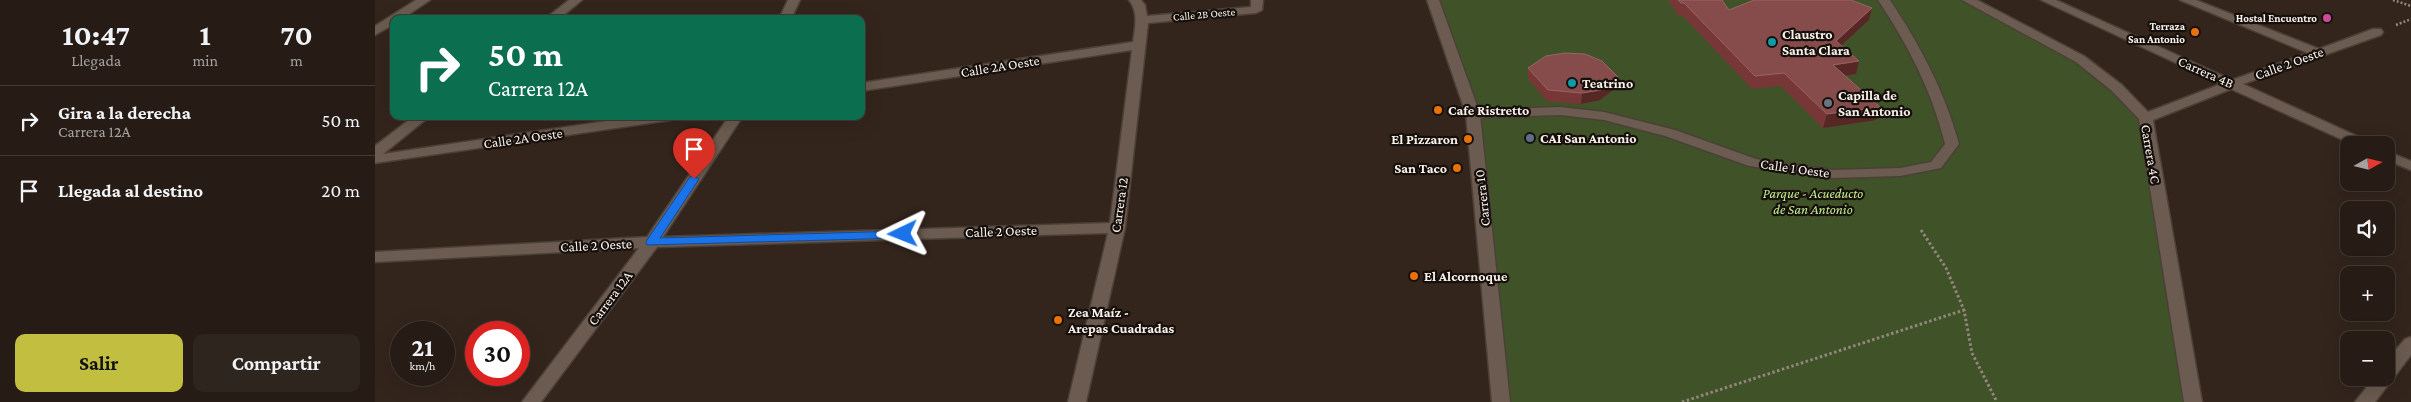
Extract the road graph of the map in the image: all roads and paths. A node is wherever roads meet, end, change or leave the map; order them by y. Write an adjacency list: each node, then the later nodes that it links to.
1 (424, 0): 14 (street)
2 (576, 0): 15 (street)
3 (794, 0): 16 (street)
4 (1257, 0): 17 (street, Calle 2B Oeste)
5 (1433, 0): 25 (street, Carrera 10)
6 (1884, 0): 25 (street, Calle 1 Oeste)
7 (1987, 0): 11 (street)
8 (2047, 0): 23 (street, Carrera 4B)
9 (2186, 0): 22 (street)
10 (2393, 0): 13 (path)
11 (1970, 1): 26 (street, Carrera 4C)
12 (1137, 2): 17 (street, Carrera 12)
13 (2411, 6)
14 (400, 15)
15 (556, 15)
16 (787, 15)
17 (1142, 20): 21 (street, Carrera 12)
18 (390, 22): 19 (street)
19 (375, 31)
20 (2377, 32): 22 (street, Calle 2 Oeste)
21 (1138, 45): 24 (street, Calle 2A Oeste); 35 (street, Carrera 12)
22 (2317, 52): 23 (street, Calle 2 Oeste)
23 (2232, 84): 26 (street, Calle 2 Oeste); 30 (street, Carrera 4B)
24 (865, 87)
25 (1473, 114): 45 (street, Carrera 10)
26 (2146, 118): 48 (street, Carrera 4C)
27 (418, 120): 31 (street)
28 (643, 120): 32 (street, Calle 2A Oeste)
29 (733, 120): 37 (street, Carrera 12A)
30 (2345, 136)
31 (375, 153)
32 (375, 159)
33 (2395, 159): 34 (street)
34 (2411, 166)
35 (1117, 228): 37 (street, Calle 2 Oeste); 44 (street, Carrera 12)
36 (1921, 230): 39 (path)
37 (651, 242): 38 (street, Calle 2 Oeste); 43 (street, Carrera 12A)
38 (375, 257)
39 (1964, 310): 46 (path); 47 (path)
40 (2411, 343): 41 (street)
41 (2395, 363)
42 (2377, 386): 49 (street)
43 (531, 402)
44 (1077, 402)
45 (1501, 402)
46 (1682, 402)
47 (1997, 402)
48 (2193, 402)
49 (2364, 402)

